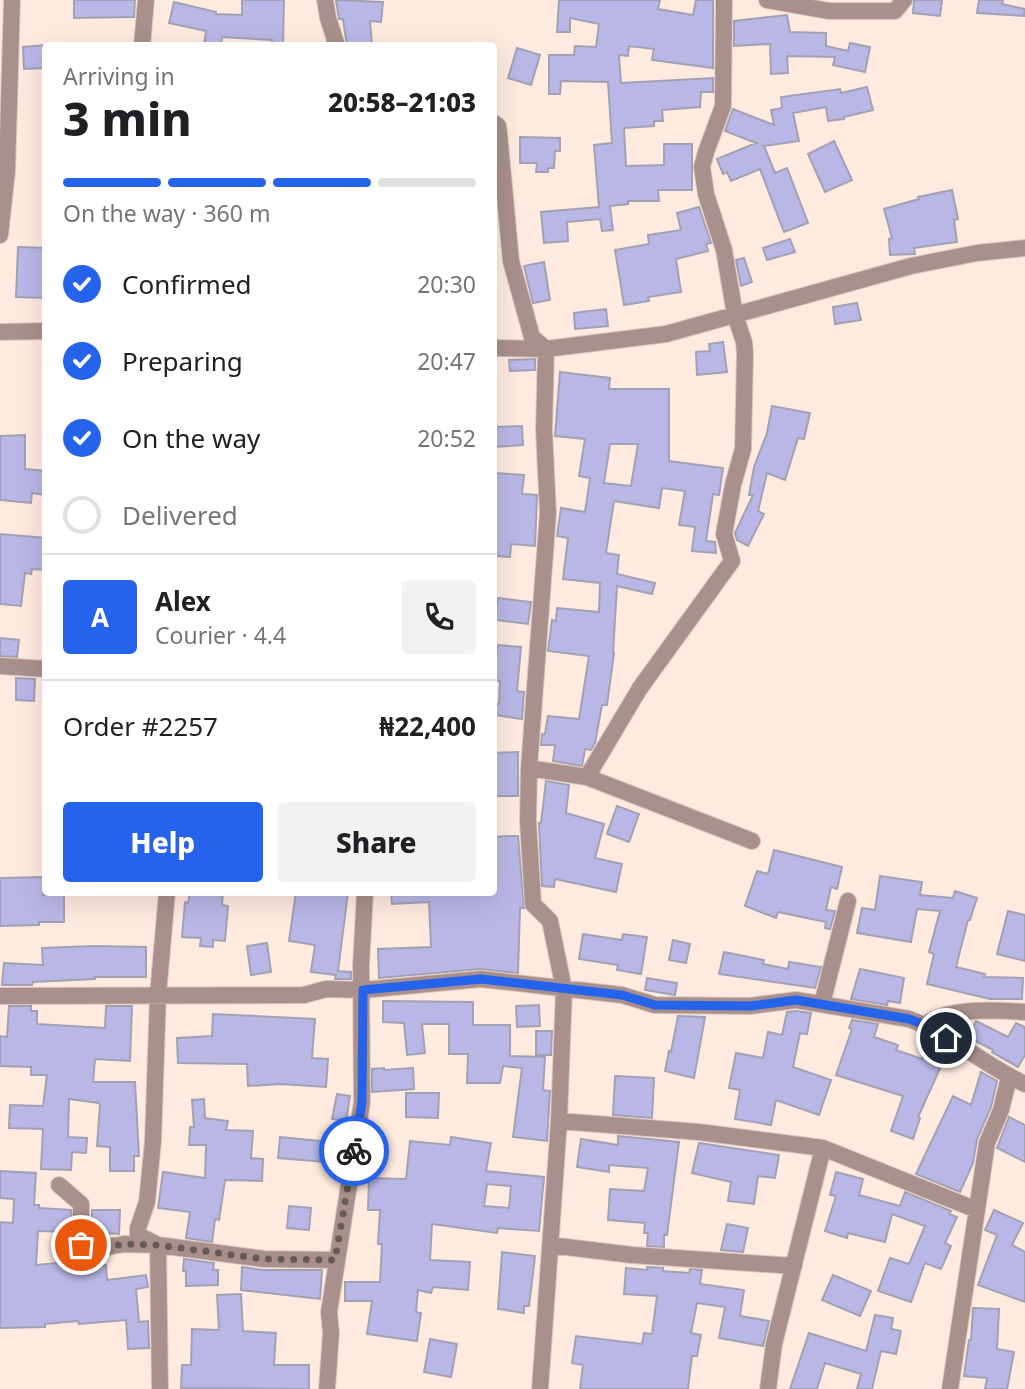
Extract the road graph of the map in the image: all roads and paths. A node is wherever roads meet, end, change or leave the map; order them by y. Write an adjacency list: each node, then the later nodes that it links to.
1 (12, 0): 10 (street)
2 (146, 0): 7 (street)
3 (325, 0): 8 (street)
4 (724, 0): 12 (street)
5 (767, 0): 6 (street)
6 (904, 0)
7 (142, 42)
8 (336, 42)
9 (497, 125): 16 (street)
10 (0, 234)
11 (1025, 248): 12 (street)
12 (735, 315): 16 (street); 20 (street)
13 (0, 331): 14 (street)
14 (42, 331)
15 (497, 348): 16 (street)
16 (546, 349): 19 (street)
17 (0, 666): 18 (street)
18 (42, 669)
19 (529, 768): 20 (street); 25 (street)
20 (587, 777): 21 (street)
21 (752, 841)
22 (167, 896): 27 (street)
23 (365, 896): 26 (street)
24 (848, 901): 29 (street)
25 (564, 989): 26 (street); 29 (street); 34 (street)
26 (363, 990): 27 (street); 40 (street)
27 (158, 995): 28 (street); 38 (street)
28 (0, 996)
29 (822, 1004): 31 (street)
30 (1025, 1012): 31 (street)
31 (925, 1025): 32 (street)
32 (1009, 1077): 33 (street); 37 (street)
33 (1025, 1084)
34 (559, 1121): 35 (street); 39 (street)
35 (823, 1148): 37 (street); 41 (street)
36 (59, 1185): 38 (street)
37 (977, 1210): 46 (street)
38 (158, 1245): 40 (street); 42 (street)
39 (550, 1245): 41 (street); 44 (street)
40 (335, 1260): 43 (street)
41 (793, 1266): 45 (street)
42 (160, 1389)
43 (327, 1389)
44 (540, 1389)
45 (768, 1389)
46 (950, 1389)

